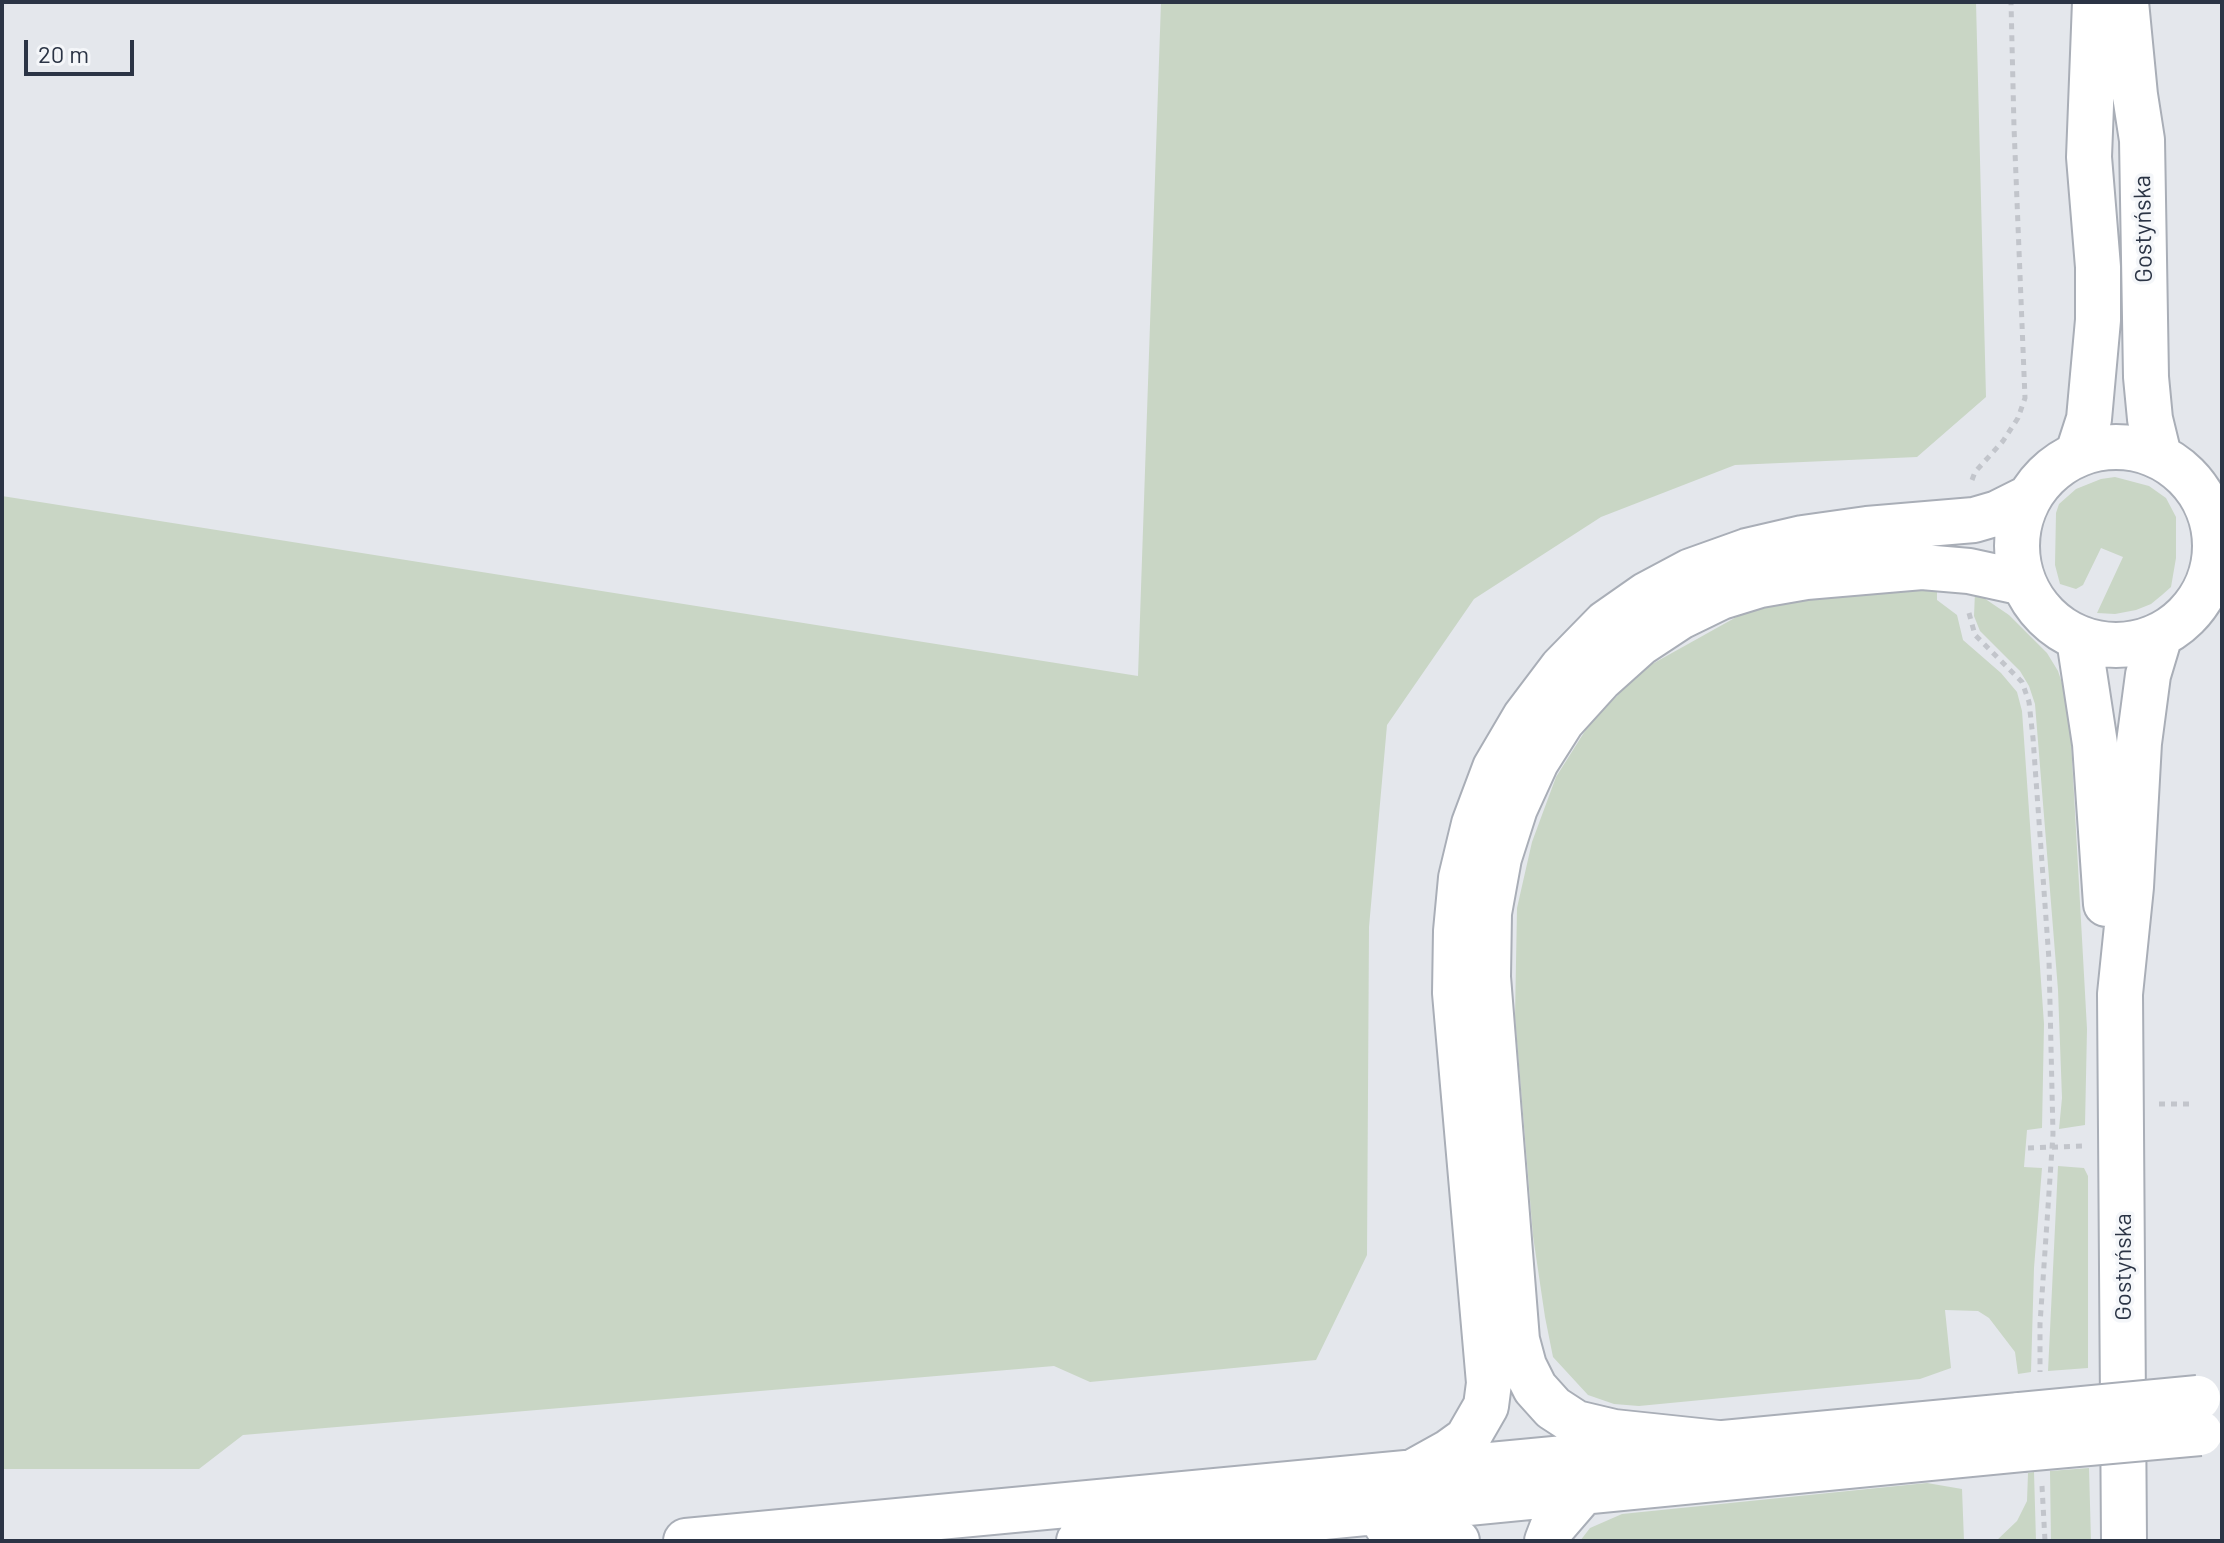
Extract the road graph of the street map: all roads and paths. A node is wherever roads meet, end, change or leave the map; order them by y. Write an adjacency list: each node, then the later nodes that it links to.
1 (2011, 2): 7 (path)
2 (2095, 2): 4 (main road, Gostyńska)
3 (2126, 2): 5 (main road, Gostyńska)
4 (2078, 453): 5 (main road); 6 (main road)
5 (2159, 456): 10 (main road)
6 (2028, 498): 7 (main road); 9 (main road)
7 (1969, 520): 19 (main road)
8 (1969, 571): 9 (main road); 14 (path); 18 (main road)
9 (2024, 583): 11 (main road)
10 (2160, 635): 11 (main road); 12 (main road, Gostyńska)
11 (2079, 639): 12 (main road, Gostyńska)
12 (2120, 994): 13 (main road, Gostyńska)
13 (2122, 1145): 14 (path); 27 (main road, Gostyńska)
14 (2053, 1146): 15 (path); 17 (path)
15 (2028, 1148)
16 (2211, 1415): 17 (main road, bridge)
17 (2031, 1430): 18 (main road); 20 (main road); 26 (path)
18 (1718, 1443): 19 (main road)
19 (1413, 1472): 22 (main road)
20 (1583, 1492): 21 (main road); 25 (main road)
21 (1309, 1520): 23 (main road); 24 (main road)
22 (686, 1541)
23 (1079, 1541)
24 (1457, 1541)
25 (1547, 1541)
26 (2045, 1541)
27 (2124, 1541)

